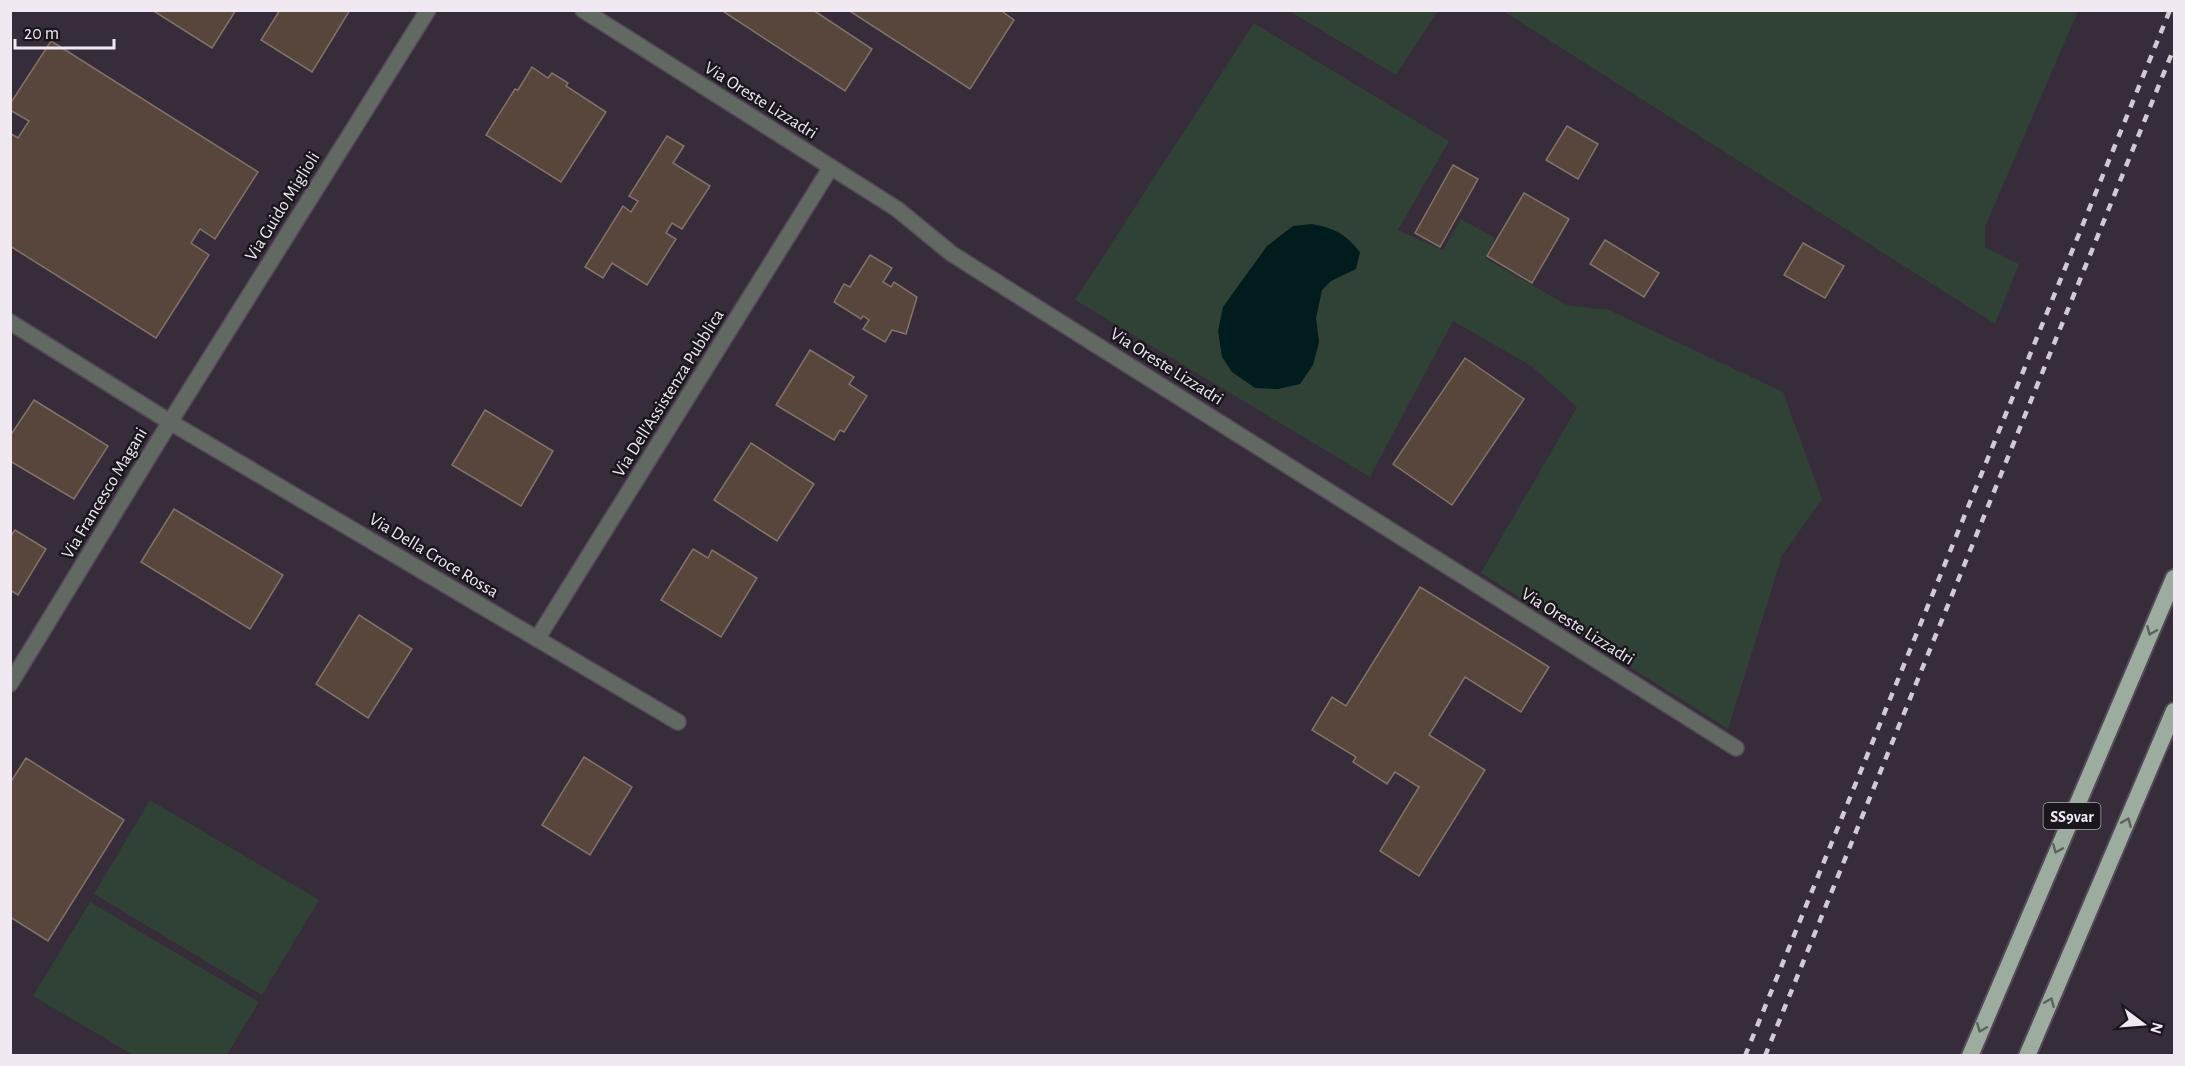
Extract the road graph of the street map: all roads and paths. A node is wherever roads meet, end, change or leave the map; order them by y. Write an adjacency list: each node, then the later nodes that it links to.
1 (428, 10): 5 (street, Via Guido Miglioli)
2 (582, 10): 3 (street, Via Oreste Lizzadri)
3 (831, 167): 7 (street, Via Dell'Assistenza Pubblica); 11 (street, Via Oreste Lizzadri)
4 (10, 322): 5 (street, Via Francesco Magani)
5 (170, 422): 7 (street, Via Della Croce Rossa); 8 (street, Via Francesco Magani)
6 (2175, 578): 12 (highway, SS9var, one-way to 12)
7 (537, 639): 10 (street, Via Della Croce Rossa)
8 (10, 684)
9 (2175, 711): 13 (highway, SS9var, one-way to 9)
10 (678, 722)
11 (1736, 748)
12 (1970, 1056)
13 (2027, 1056)

